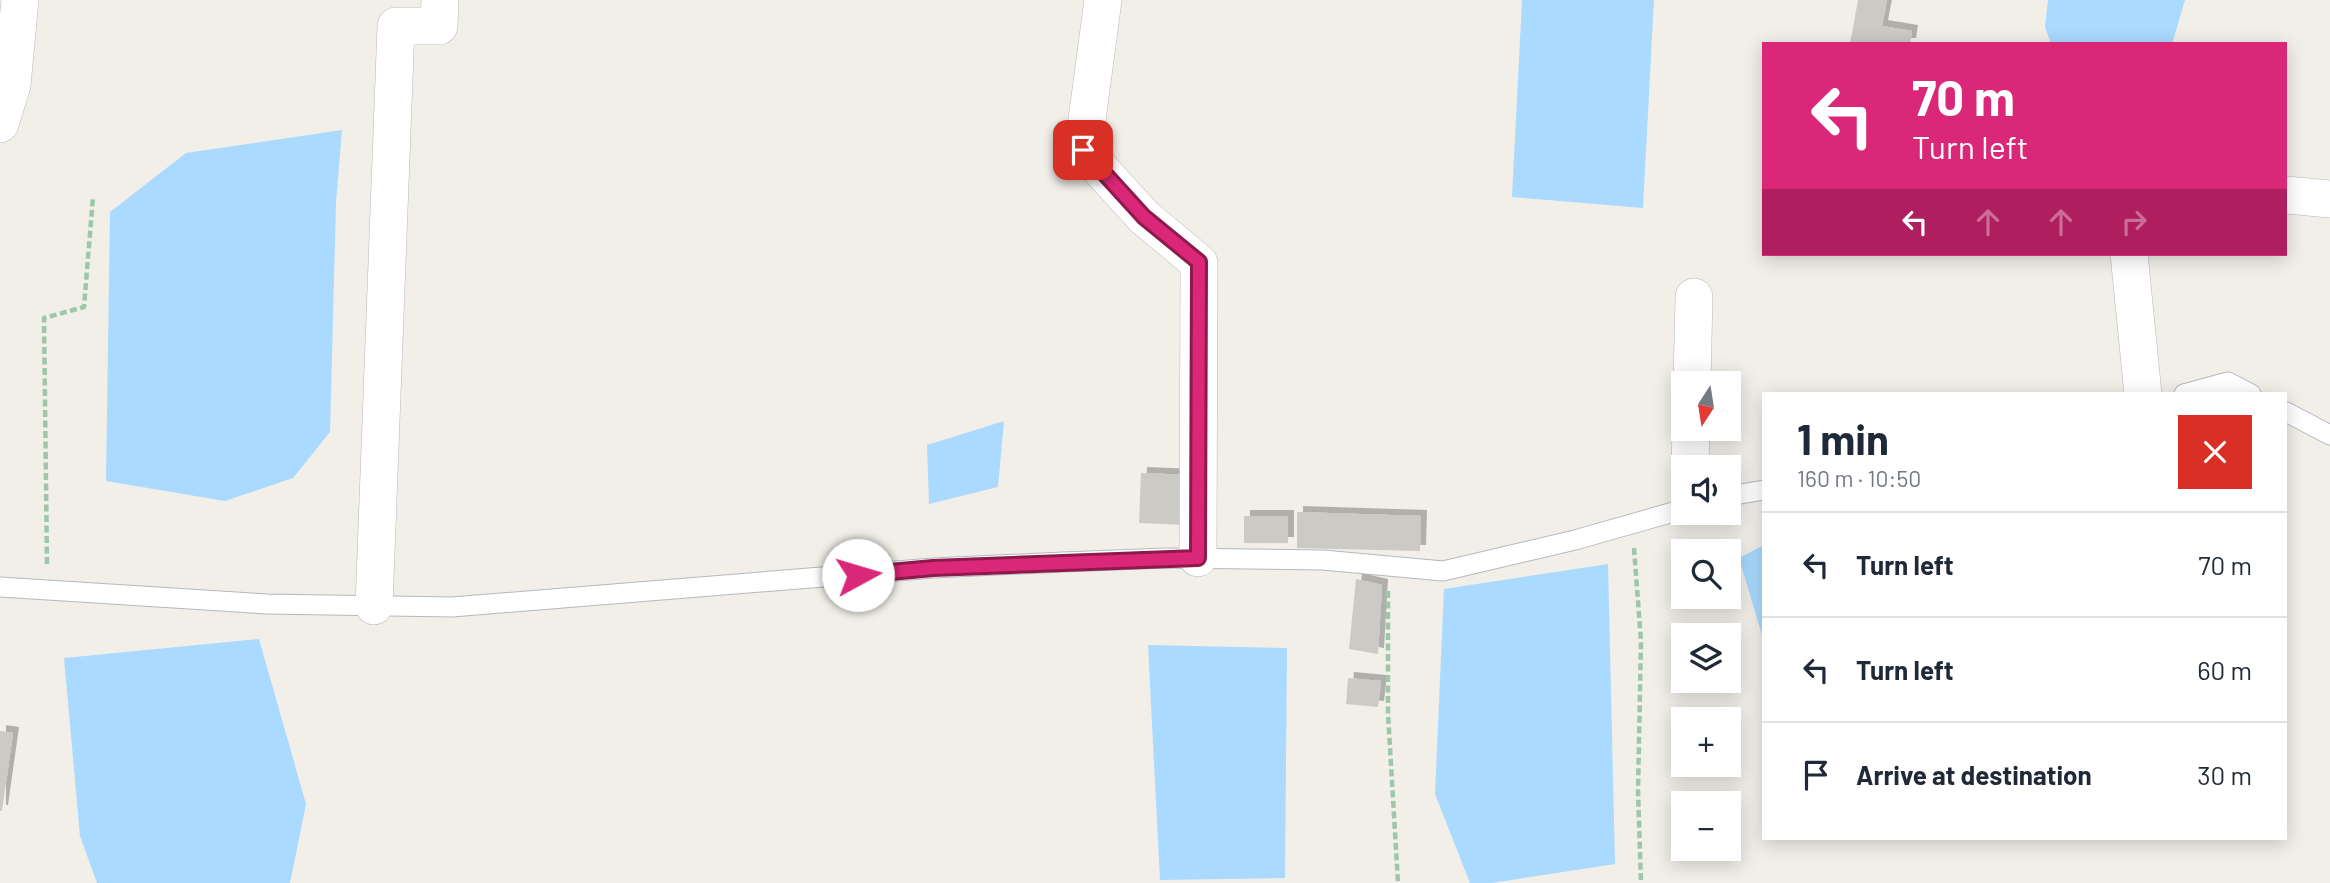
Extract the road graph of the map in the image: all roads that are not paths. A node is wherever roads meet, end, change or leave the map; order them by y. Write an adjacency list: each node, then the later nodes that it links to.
1 (20, 0): 4 (street)
2 (440, 0): 20 (street)
3 (1103, 0): 18 (street)
4 (0, 124)
5 (2287, 195): 6 (street)
6 (2330, 200)
7 (2129, 256): 10 (street)
8 (1694, 297): 9 (street)
9 (1692, 371)
10 (2143, 392)
11 (2191, 392): 12 (lane)
12 (2247, 392)
13 (2287, 413): 14 (lane)
14 (2330, 435)
15 (1762, 490): 16 (lane)
16 (1741, 494)
17 (1671, 513): 18 (lane)
18 (1198, 558): 20 (lane)
19 (0, 587): 20 (lane)
20 (374, 606)

